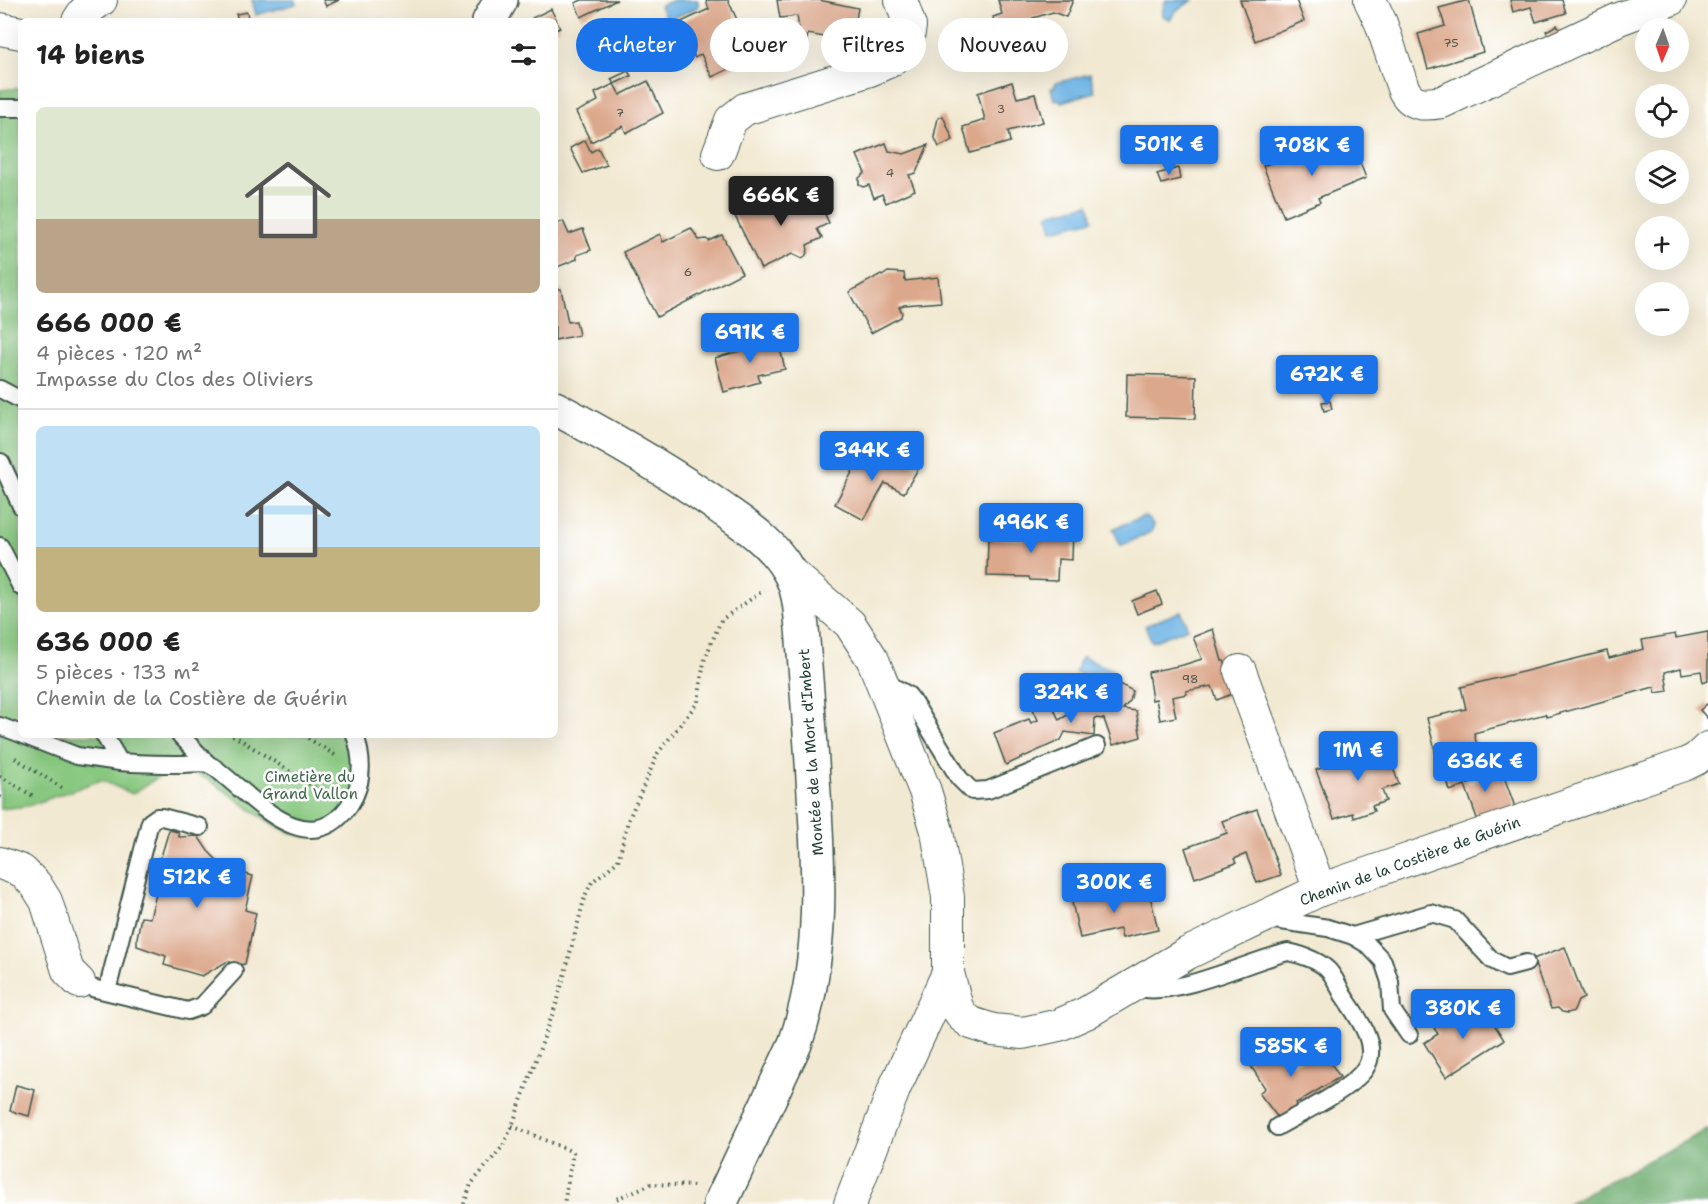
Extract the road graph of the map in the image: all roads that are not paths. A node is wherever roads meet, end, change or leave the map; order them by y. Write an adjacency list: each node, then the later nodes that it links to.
1 (101, 0): 6 (street)
2 (501, 0): 7 (street)
3 (901, 0): 12 (street)
4 (1370, 0): 5 (street)
5 (1670, 0)
6 (80, 18)
7 (491, 18)
8 (0, 29): 9 (street)
9 (18, 32)
10 (0, 108): 11 (lane)
11 (18, 108)
12 (718, 154)
13 (0, 389): 14 (lane)
14 (18, 398)
15 (558, 410): 19 (street, Montée de la Mort d'Imbert)
16 (1, 462): 17 (lane)
17 (18, 499)
18 (0, 546): 20 (lane)
19 (790, 572): 22 (street); 45 (street, Montée de la Mort d'Imbert)
20 (18, 581)
21 (1240, 671): 35 (street)
22 (881, 679): 29 (lane); 40 (street)
23 (0, 726): 24 (lane)
24 (18, 733)
25 (30, 738): 31 (lane)
26 (106, 738): 31 (lane)
27 (183, 738): 32 (lane)
28 (357, 738): 32 (lane)
29 (1097, 746)
30 (1708, 748): 35 (street, Chemin de la Costière de Guérin)
31 (120, 762): 32 (lane)
32 (208, 764)
33 (200, 827): 42 (lane)
34 (0, 863): 42 (street)
35 (1320, 890): 36 (street, Chemin de la Costière de Guérin)
36 (1261, 918): 37 (lane); 41 (street, Chemin de la Costière de Guérin)
37 (1353, 936): 38 (lane); 43 (lane)
38 (1526, 963)
39 (234, 971): 42 (lane)
40 (948, 973): 41 (street, Chemin de la Costière de Guérin); 46 (street)
41 (1133, 986): 44 (lane)
42 (93, 987)
43 (1409, 1035)
44 (1277, 1127)
45 (724, 1196)
46 (850, 1204)

